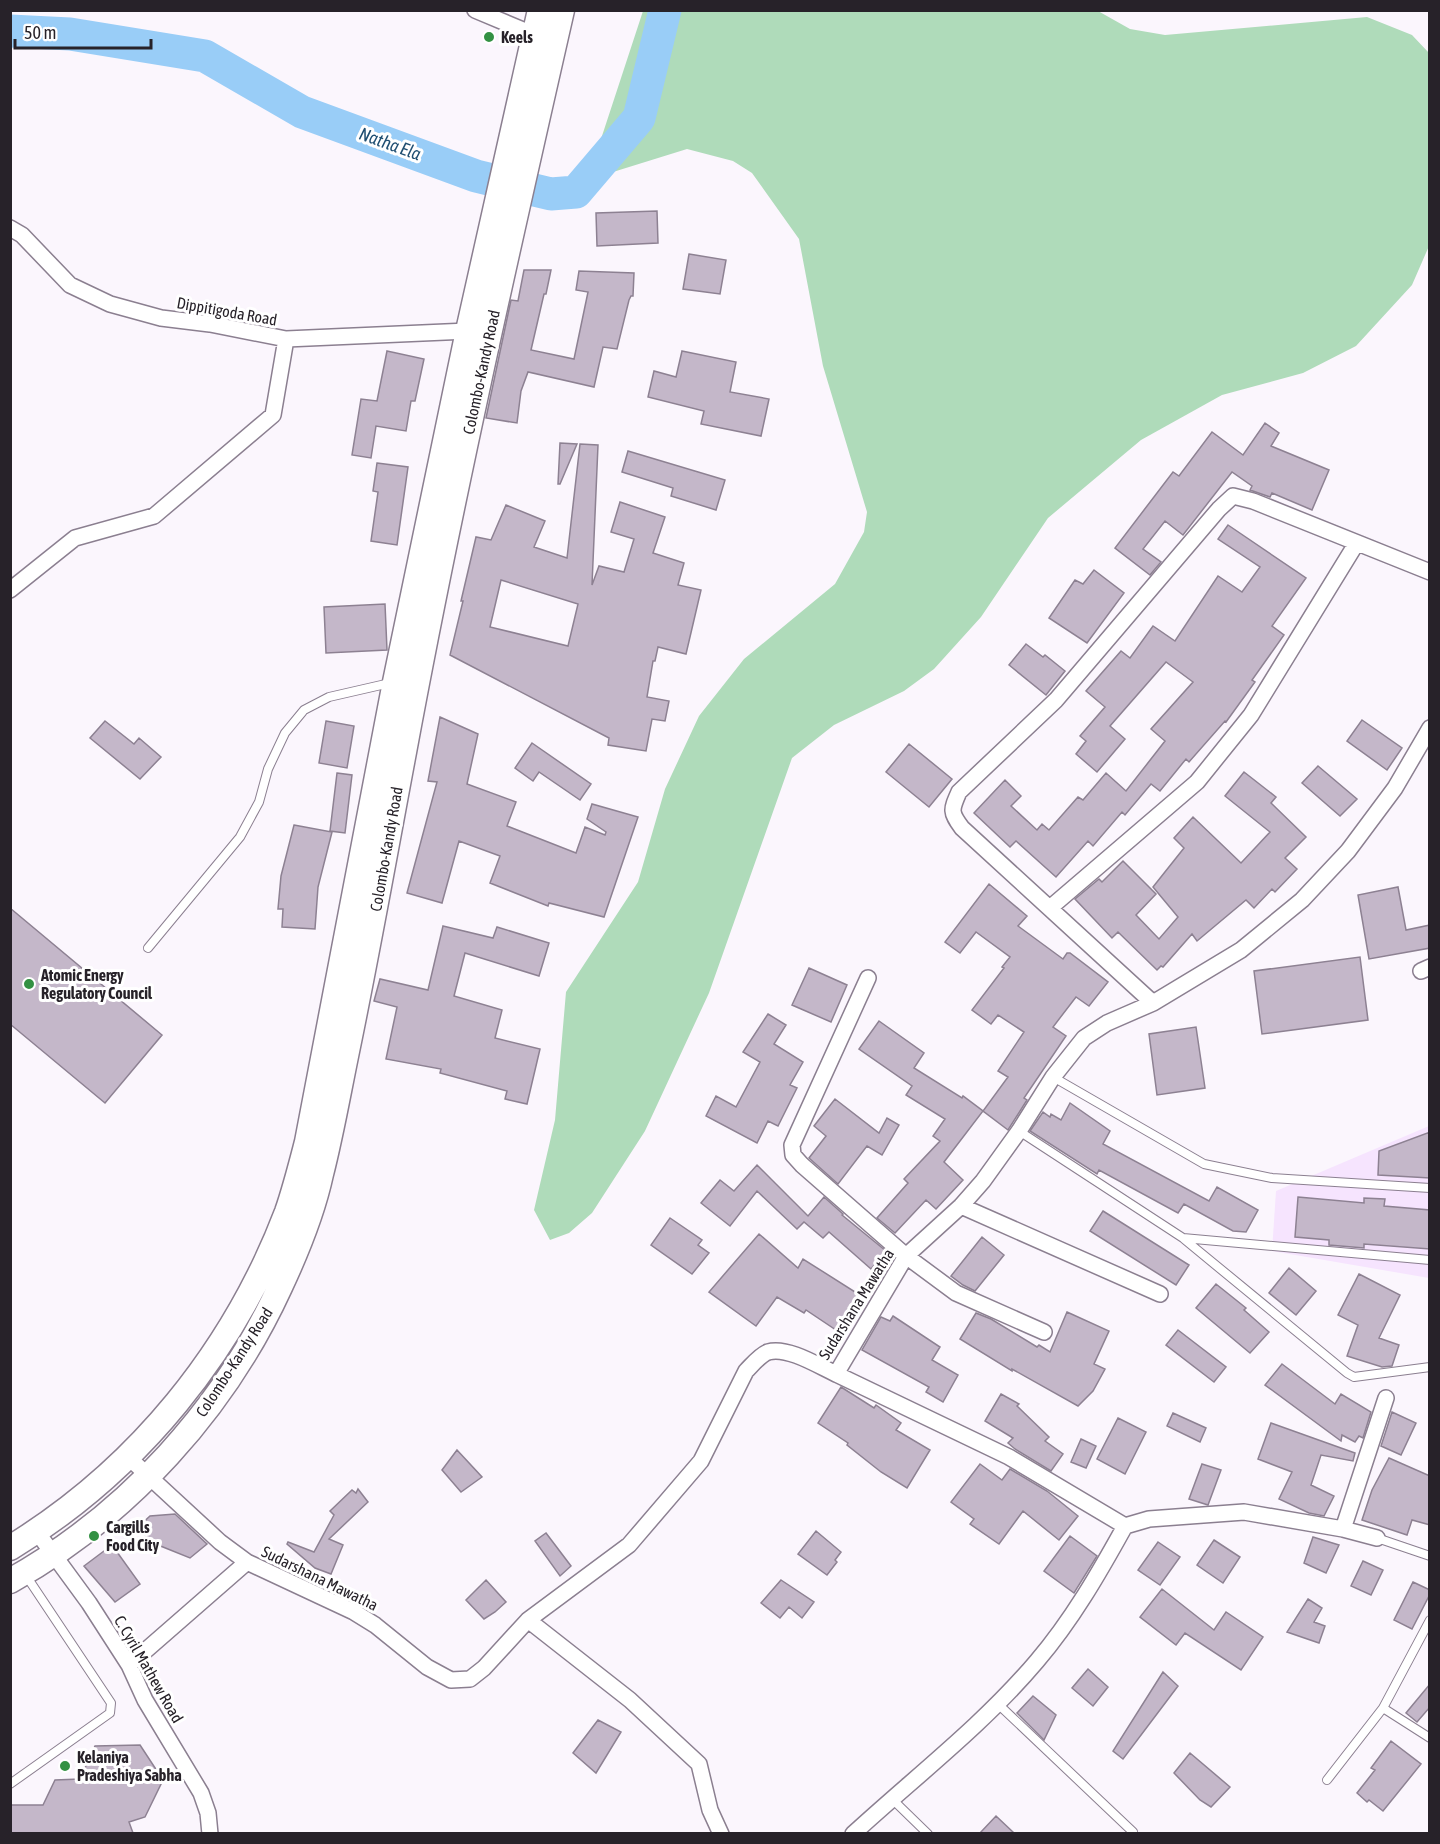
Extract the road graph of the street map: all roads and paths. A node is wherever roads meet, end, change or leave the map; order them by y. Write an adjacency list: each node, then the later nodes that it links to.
1 (475, 10): 4 (street)
2 (540, 10): 4 (highway, Colombo-Kandy Road)
3 (562, 10): 4 (highway, Colombo-Kandy Road)
4 (545, 39): 6 (highway, Colombo-Kandy Road)
5 (10, 228): 7 (street, Dippitigoda Road)
6 (479, 331): 7 (street, Dippitigoda Road); 11 (highway, Colombo-Kandy Road); 30 (highway, Colombo-Kandy Road)
7 (286, 339): 10 (street)
8 (1356, 543): 9 (street); 13 (street); 13 (street)
9 (1430, 572)
10 (10, 591)
11 (395, 681): 14 (lane); 29 (highway, Colombo-Kandy Road)
12 (1430, 728): 16 (street, Sudarshana Mawatha)
13 (1051, 908): 16 (street)
14 (148, 948)
15 (868, 978): 22 (street)
16 (1154, 1003): 17 (street, Sudarshana Mawatha)
17 (1053, 1077): 18 (street, Sudarshana Mawatha); 19 (lane)
18 (1019, 1131): 20 (street, Sudarshana Mawatha); 21 (lane)
19 (1430, 1188)
20 (961, 1206): 22 (street, Sudarshana Mawatha); 24 (street)
21 (1184, 1238): 23 (lane); 26 (lane)
22 (906, 1256): 25 (street); 27 (street, Sudarshana Mawatha)
23 (1430, 1260)
24 (1160, 1294)
25 (1044, 1332)
26 (1430, 1367)
27 (836, 1374): 31 (street); 40 (street, Sudarshana Mawatha)
28 (1386, 1398): 32 (street)
29 (128, 1457): 30 (street, Sudarshana Mawatha); 33 (highway, Colombo-Kandy Road)
30 (148, 1477): 36 (highway, Colombo-Kandy Road); 38 (street, Sudarshana Mawatha)
31 (1125, 1526): 32 (street); 43 (street)
32 (1343, 1529): 34 (street)
33 (37, 1532): 35 (highway, Colombo-Kandy Road); 36 (street, C. Cyril Mathew Road)
34 (1377, 1538): 37 (lane)
35 (10, 1548)
36 (54, 1555): 39 (highway, Colombo-Kandy Road); 42 (street, C. Cyril Mathew Road)
37 (1430, 1556)
38 (247, 1562): 40 (street, Sudarshana Mawatha); 42 (street)
39 (17, 1577): 47 (lane)
40 (528, 1620): 51 (street)
41 (1430, 1620): 44 (lane)
42 (129, 1665): 50 (street, C. Cyril Mathew Road)
43 (998, 1704): 48 (street); 49 (lane)
44 (1383, 1708): 45 (lane); 46 (lane)
45 (1430, 1738)
46 (1327, 1780)
47 (10, 1785)
48 (891, 1798): 52 (street); 53 (lane)
49 (1133, 1832)
50 (210, 1833)
51 (721, 1833)
52 (853, 1833)
53 (928, 1833)

